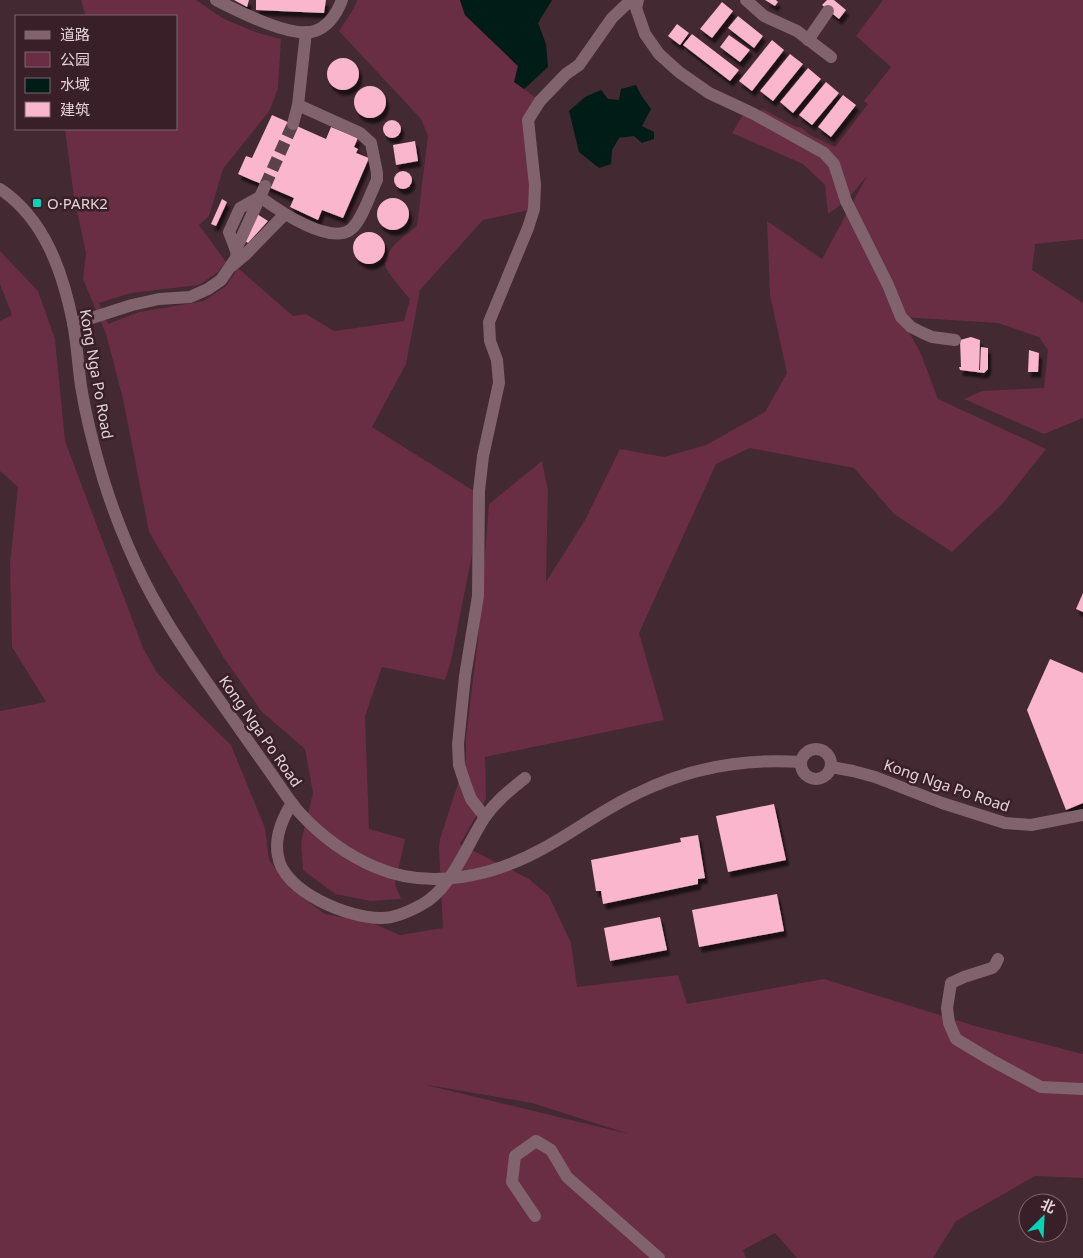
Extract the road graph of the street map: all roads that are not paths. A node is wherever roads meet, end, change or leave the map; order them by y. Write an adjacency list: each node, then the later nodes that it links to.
1 (216, 0): 7 (street)
2 (342, 0): 7 (street)
3 (631, 0): 22 (street)
4 (638, 0): 16 (street)
5 (746, 0): 8 (street)
6 (828, 11): 8 (street)
7 (306, 32): 10 (street)
8 (808, 40): 9 (street)
9 (831, 57)
10 (298, 106): 11 (street); 13 (street)
11 (293, 124)
12 (0, 189): 15 (street, Kong Nga Po Road)
13 (284, 215): 14 (street); 14 (street)
14 (232, 266): 15 (street)
15 (73, 324): 20 (street, Kong Nga Po Road)
16 (955, 340)
17 (801, 762): 18 (street); 18 (street); 20 (street, Kong Nga Po Road)
18 (831, 767): 21 (street, Kong Nga Po Road)
19 (525, 778): 22 (street, Kong Nga Po Road)
20 (292, 803): 22 (street, Kong Nga Po Road)
21 (1083, 816)
22 (486, 817)
23 (998, 959): 24 (street)
24 (1083, 1089)
25 (535, 1216): 26 (street)
26 (659, 1258)

